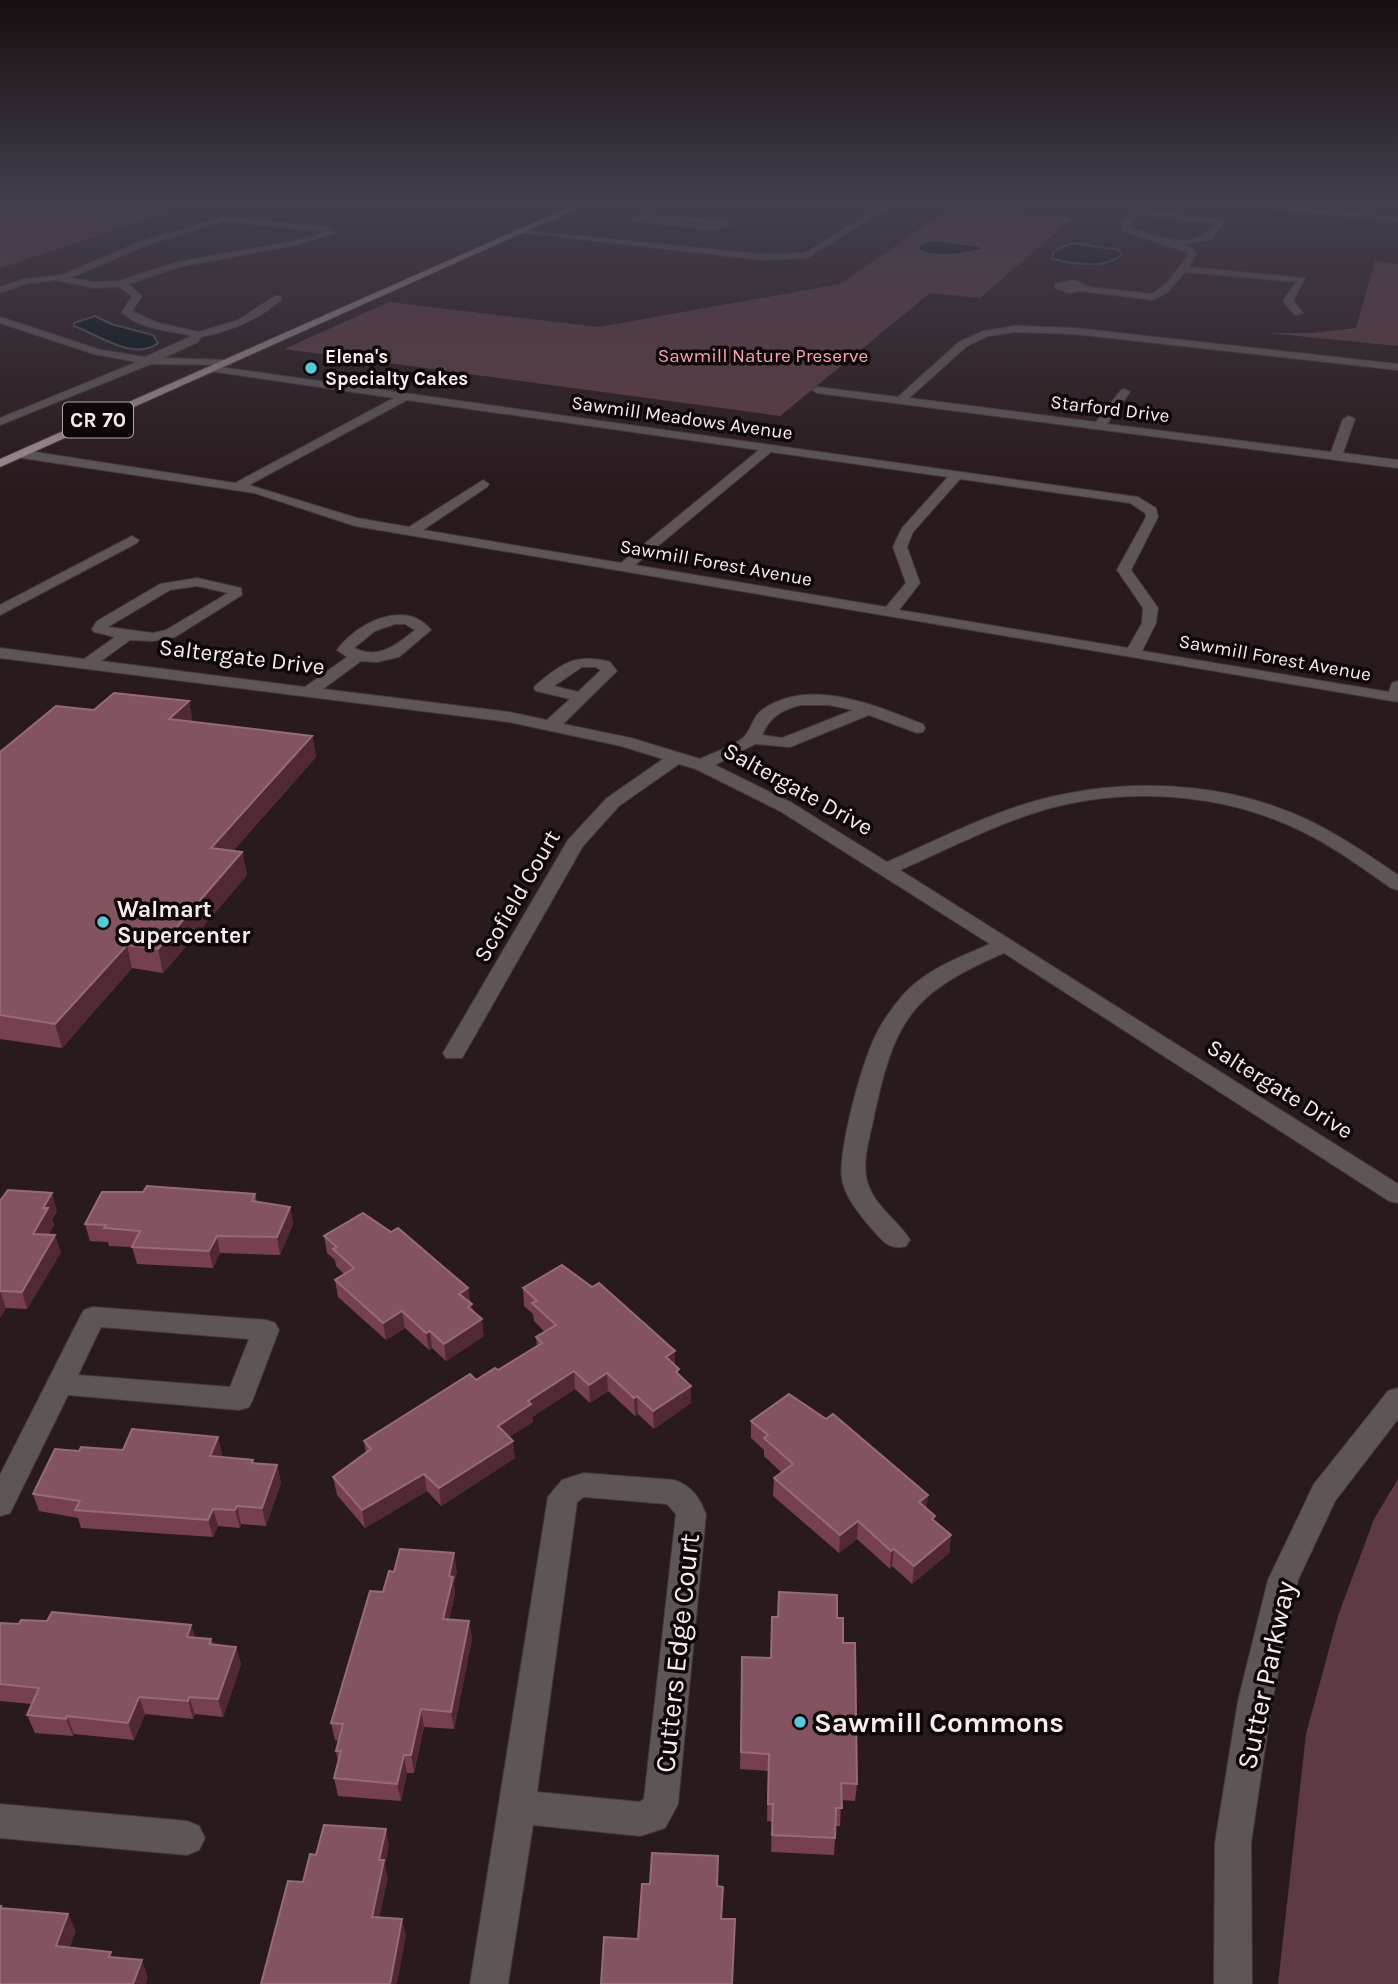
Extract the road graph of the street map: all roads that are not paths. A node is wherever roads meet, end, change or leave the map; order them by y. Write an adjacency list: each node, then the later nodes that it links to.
1 (137, 297): 7 (street)
2 (376, 297): 9 (main road, CR 70)
3 (1292, 297): 5 (street)
4 (278, 298): 7 (street)
5 (1298, 313)
6 (0, 320): 8 (street)
7 (198, 335): 8 (street)
8 (151, 360): 9 (street); 12 (street); 18 (street)
9 (227, 363): 11 (main road, CR 70)
10 (1398, 367): 16 (street)
11 (214, 369): 12 (main road, CR 70); 15 (street, Sawmill Meadows Avenue)
12 (195, 377): 21 (main road, CR 70)
13 (817, 390): 16 (street, Starford Drive)
14 (1125, 392): 19 (street)
15 (406, 396): 20 (street, Sawmill Meadows Avenue); 27 (street)
16 (901, 400): 19 (street, Starford Drive)
17 (1349, 419): 22 (street)
18 (0, 422)
19 (1100, 425): 22 (street, Starford Drive)
20 (769, 448): 25 (street, Sawmill Meadows Avenue); 30 (street)
21 (22, 454): 23 (main road, CR 70); 27 (street, Sawmill Forest Avenue)
22 (1335, 456): 24 (street, Starford Drive)
23 (0, 463)
24 (1398, 464)
25 (958, 474): 32 (street); 35 (street, Sawmill Meadows Avenue)
26 (483, 484): 28 (street)
27 (237, 487): 28 (street, Sawmill Forest Avenue)
28 (411, 531): 30 (street, Sawmill Forest Avenue)
29 (132, 540): 31 (street)
30 (624, 567): 32 (street, Sawmill Forest Avenue)
31 (0, 611)
32 (890, 612): 35 (street, Sawmill Forest Avenue)
33 (127, 635): 33 (street); 37 (street)
34 (0, 653): 37 (street, Saltergate Drive)
35 (1132, 653): 38 (street, Sawmill Forest Avenue)
36 (358, 656): 39 (street)
37 (86, 664): 39 (street, Saltergate Drive)
38 (1398, 686)
39 (308, 692): 42 (street, Saltergate Drive)
40 (580, 697): 42 (street)
41 (869, 709): 43 (street); 44 (street); 44 (street)
42 (553, 724): 45 (street, Saltergate Drive)
43 (917, 728)
44 (752, 739): 46 (street)
45 (677, 757): 46 (street, Saltergate Drive); 50 (street, Scofield Court)
46 (702, 765): 47 (street, Saltergate Drive)
47 (886, 869): 48 (street); 49 (street, Saltergate Drive)
48 (1398, 884)
49 (1006, 945): 51 (street, Saltergate Drive); 52 (street)
50 (454, 1053)
51 (1398, 1195)
52 (897, 1240)
53 (61, 1384): 53 (street); 55 (street)
54 (1398, 1399): 60 (street, Sutter Parkway)
55 (0, 1504)
56 (518, 1807): 56 (street, Cutters Edge Court); 59 (street, Cutters Edge Court)
57 (0, 1821): 58 (street)
58 (187, 1838)
59 (489, 1984)
60 (1233, 1984)

